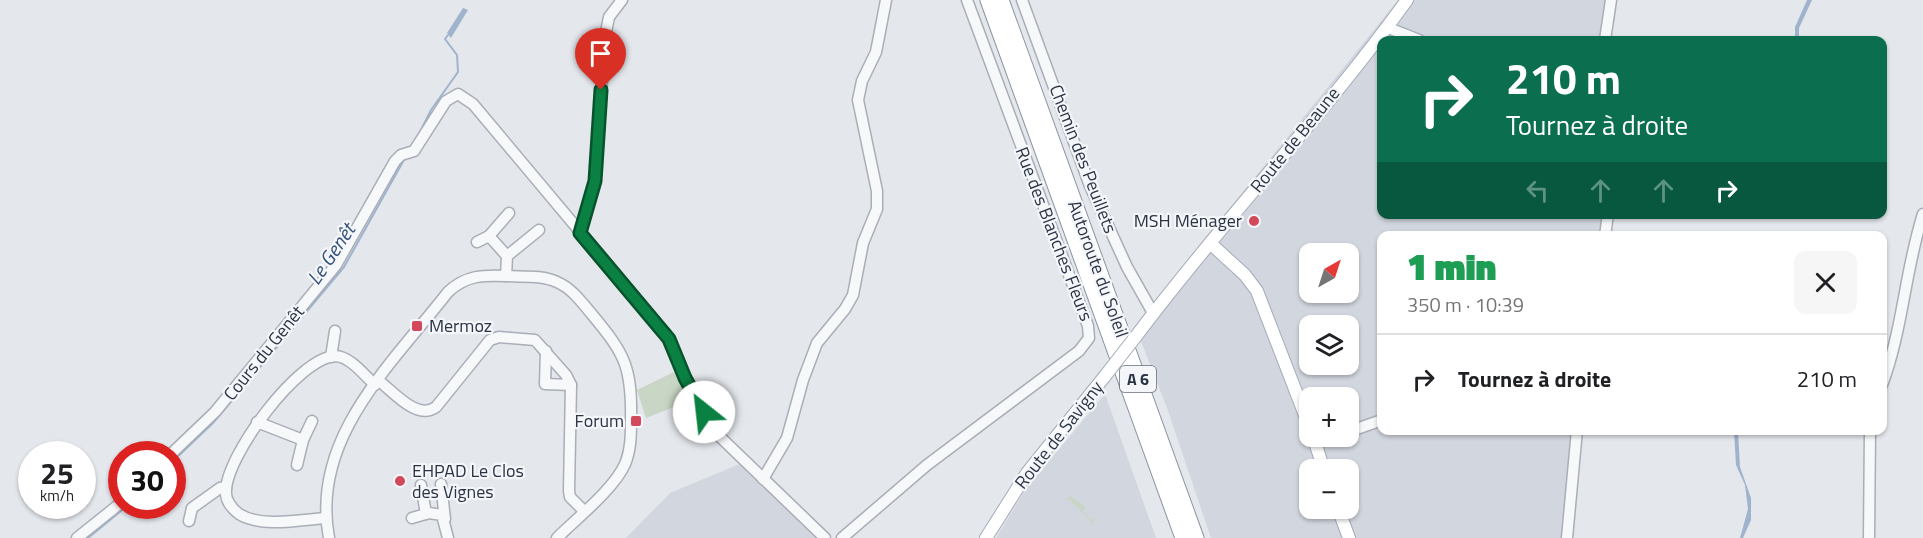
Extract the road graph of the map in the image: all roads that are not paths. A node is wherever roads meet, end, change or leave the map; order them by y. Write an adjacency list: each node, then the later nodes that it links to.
1 (622, 0): 17 (street)
2 (886, 0): 41 (street)
3 (967, 0): 58 (street, Rue des Blanches Fleurs)
4 (988, 0): 60 (highway, Autoroute du Soleil / A 6)
5 (1001, 0): 61 (highway, Autoroute du Soleil / A 6)
6 (1022, 0): 24 (street, Chemin des Peuillets)
7 (1407, 0): 9 (main road, Route de Beaune)
8 (1611, 0): 12 (street)
9 (1386, 27): 10 (main road, Route de Beaune); 11 (street)
10 (1379, 36)
11 (1409, 36)
12 (1606, 36)
13 (1377, 38): 20 (main road, Route de Beaune)
14 (509, 213): 18 (street)
15 (1923, 214): 28 (street)
16 (539, 230): 21 (street)
17 (580, 233): 39 (street, Cours du Genêt); 41 (street)
18 (489, 236): 19 (street); 21 (street)
19 (477, 242)
20 (1210, 243): 23 (main road, Route de Beaune); 31 (main road)
21 (507, 256): 22 (street)
22 (506, 276): 29 (street); 45 (street)
23 (1181, 279): 24 (main road, Route de Savigny)
24 (1153, 313): 59 (main road, Route de Savigny, bridge)
25 (335, 331): 27 (street)
26 (546, 351): 29 (street); 30 (street); 30 (street)
27 (331, 357): 29 (street); 33 (street)
28 (1887, 368)
29 (377, 383): 48 (street)
30 (571, 385): 45 (street)
31 (1299, 400)
32 (312, 420): 38 (street)
33 (257, 422): 38 (street); 44 (street)
34 (1377, 422): 35 (street)
35 (1359, 428)
36 (1577, 435): 63 (street)
37 (1870, 435): 64 (street)
38 (303, 440): 40 (street)
39 (185, 441)
40 (297, 465)
41 (763, 479): 57 (street)
42 (441, 484): 50 (street)
43 (421, 485): 47 (street)
44 (226, 487): 48 (street); 52 (street)
45 (584, 511): 56 (street)
46 (108, 513): 53 (street)
47 (426, 514): 49 (street); 50 (street)
48 (326, 518): 54 (street)
49 (412, 518)
50 (445, 519): 55 (street)
51 (1342, 519): 62 (main road)
52 (189, 521)
53 (77, 538)
54 (329, 538)
55 (448, 538)
56 (557, 538)
57 (825, 538)
58 (842, 538)
59 (986, 538)
60 (1183, 538)
61 (1196, 538)
62 (1349, 538)
63 (1567, 538)
64 (1869, 538)

